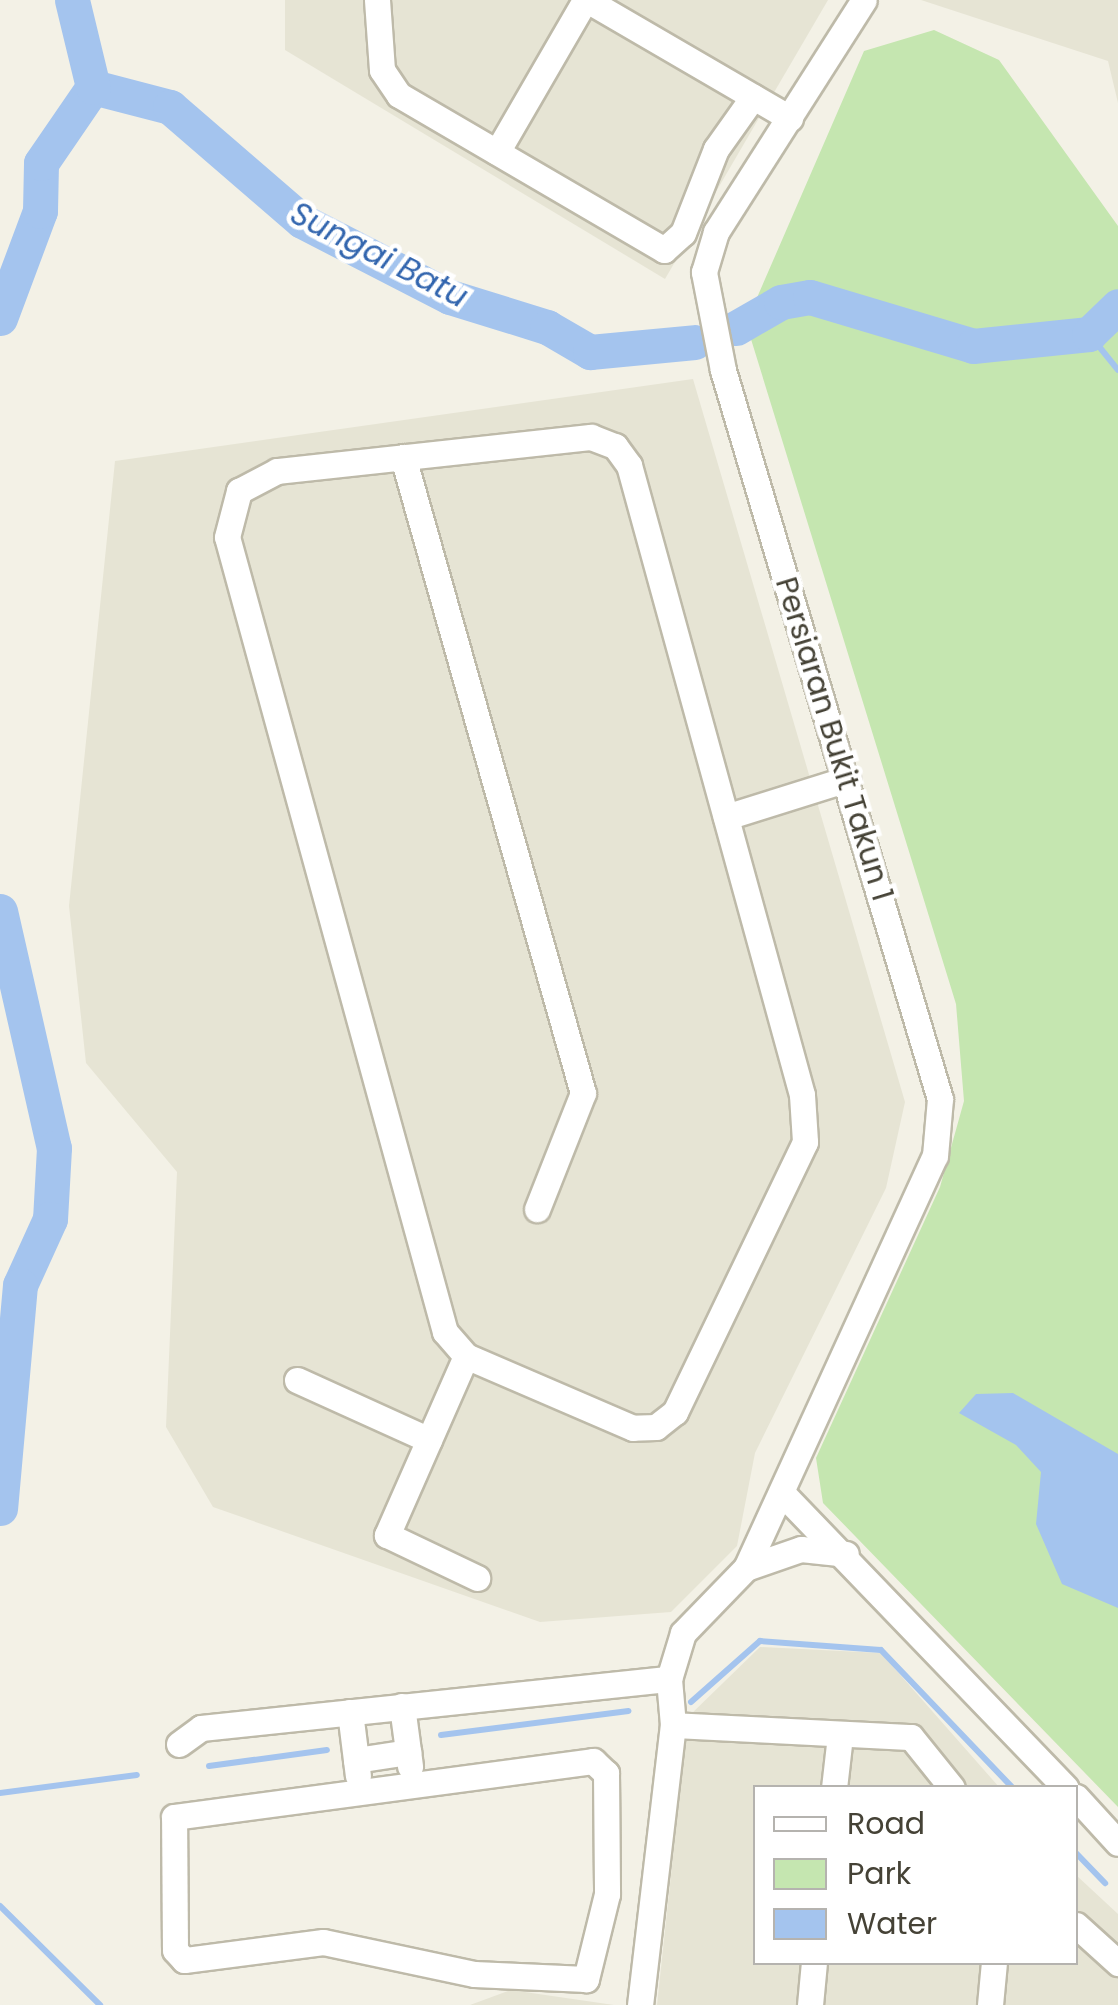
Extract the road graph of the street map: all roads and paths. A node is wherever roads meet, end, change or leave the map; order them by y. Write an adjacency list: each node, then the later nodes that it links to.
1 (378, 0): 6 (street)
2 (586, 0): 4 (street); 6 (street)
3 (864, 0): 5 (street, Persiaran Bukit Takun 1)
4 (753, 97): 5 (street); 6 (street)
5 (790, 118): 8 (street, Persiaran Bukit Takun 1)
6 (497, 152)
7 (403, 457): 9 (street); 10 (street); 11 (street)
8 (847, 779): 9 (street); 14 (street, Persiaran Bukit Takun 1)
9 (726, 817): 11 (street)
10 (537, 1210)
11 (466, 1356): 13 (street)
12 (297, 1380): 13 (street)
13 (429, 1440): 17 (street)
14 (782, 1492): 15 (street); 16 (street, Persiaran Bukit Takun 1)
15 (846, 1554): 16 (street); 26 (street)
16 (746, 1568): 18 (street)
17 (477, 1578)
18 (669, 1678): 19 (street); 21 (street)
19 (402, 1706): 20 (street); 20 (street)
20 (350, 1712): 23 (street)
21 (673, 1724): 22 (street); 34 (street)
22 (840, 1735): 24 (street); 25 (street)
23 (179, 1744)
24 (834, 1785)
25 (950, 1785)
26 (1063, 1785)
27 (1078, 1800): 29 (street)
28 (174, 1818): 28 (street)
29 (1118, 1843)
30 (1078, 1927): 31 (street)
31 (1118, 1963)
32 (814, 1965): 35 (street)
33 (994, 1965): 36 (street)
34 (640, 2005)
35 (810, 2005)
36 (990, 2005)

